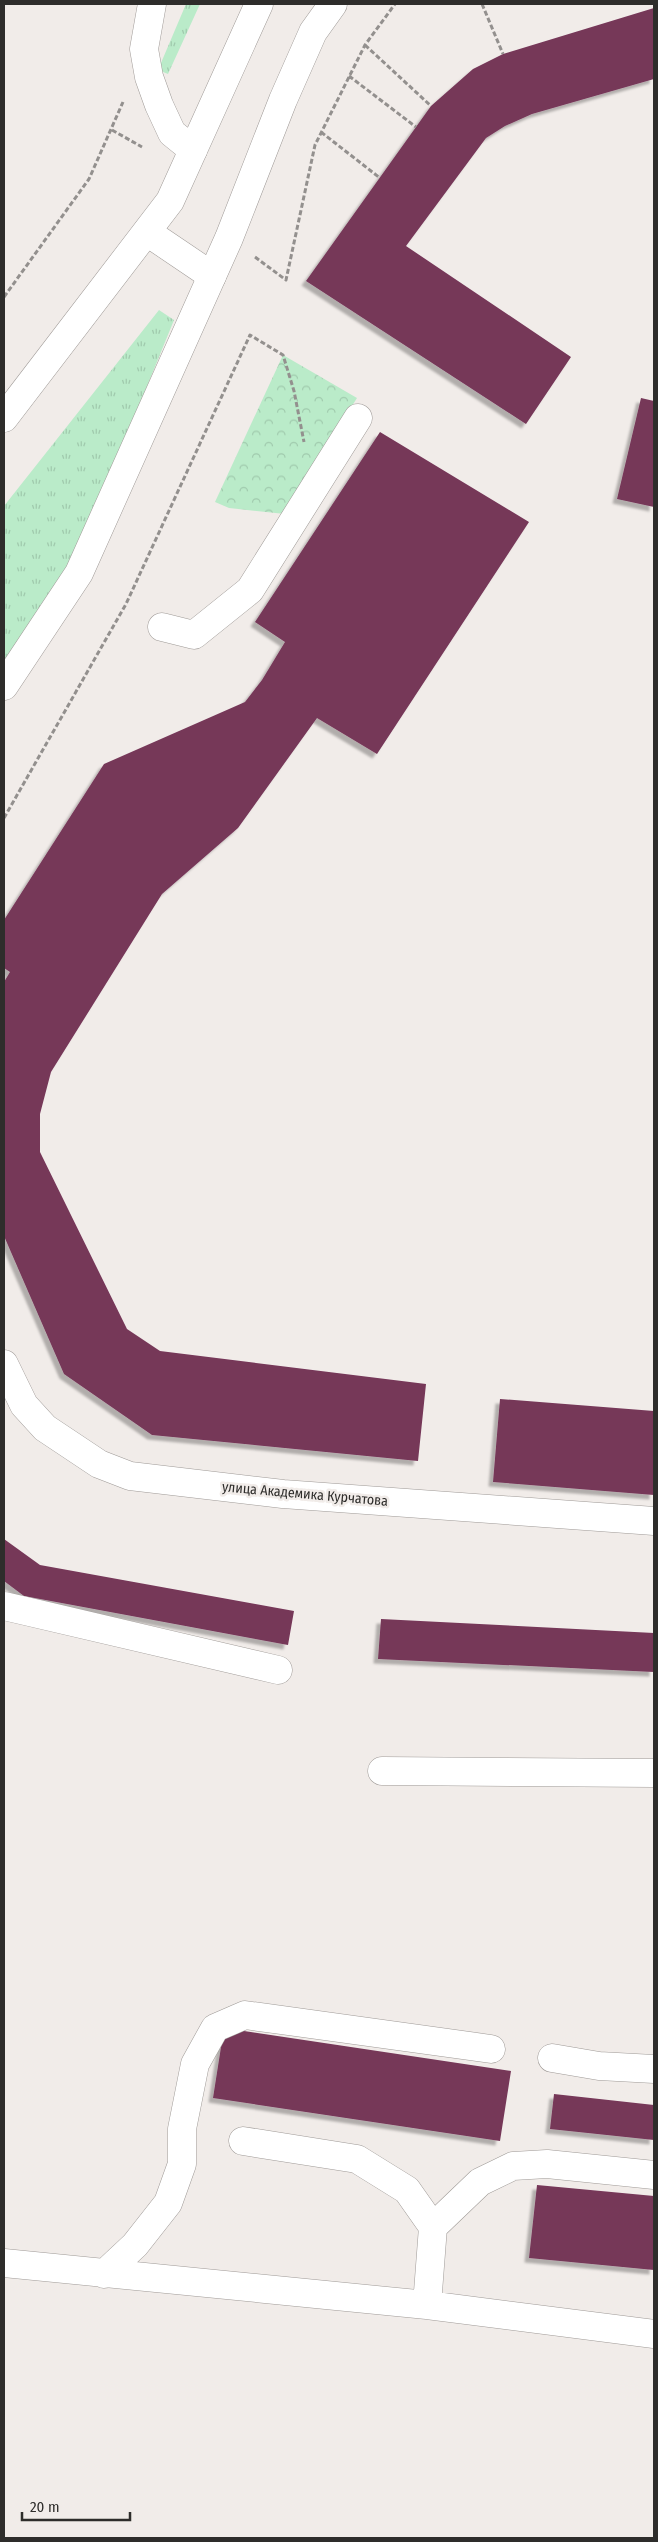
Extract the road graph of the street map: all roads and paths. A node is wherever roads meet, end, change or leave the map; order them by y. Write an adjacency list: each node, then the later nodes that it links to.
1 (152, 4): 12 (street)
2 (259, 4): 12 (street)
3 (333, 4): 15 (street)
4 (482, 4): 6 (path)
5 (365, 45): 8 (path)
6 (503, 54)
7 (349, 76): 9 (path)
8 (431, 106)
9 (416, 127)
10 (112, 130): 16 (path)
11 (321, 132): 13 (path)
12 (193, 150): 14 (street)
13 (380, 178)
14 (147, 232): 15 (street); 17 (street)
15 (212, 276): 21 (street)
16 (4, 297)
17 (4, 418)
18 (358, 418): 20 (street)
19 (304, 447): 22 (path)
20 (162, 627)
21 (4, 686)
22 (4, 818)
23 (4, 1364): 24 (street, улица Академика Курчатова)
24 (654, 1521)
25 (4, 1606): 26 (street)
26 (278, 1670)
27 (382, 1772): 28 (street)
28 (654, 1773)
29 (491, 2050): 36 (street)
30 (552, 2058): 31 (street)
31 (654, 2069)
32 (243, 2142): 34 (street)
33 (654, 2175): 34 (street)
34 (433, 2227): 37 (street)
35 (4, 2263): 36 (street)
36 (104, 2274): 37 (street)
37 (427, 2305): 38 (street)
38 (654, 2334)

